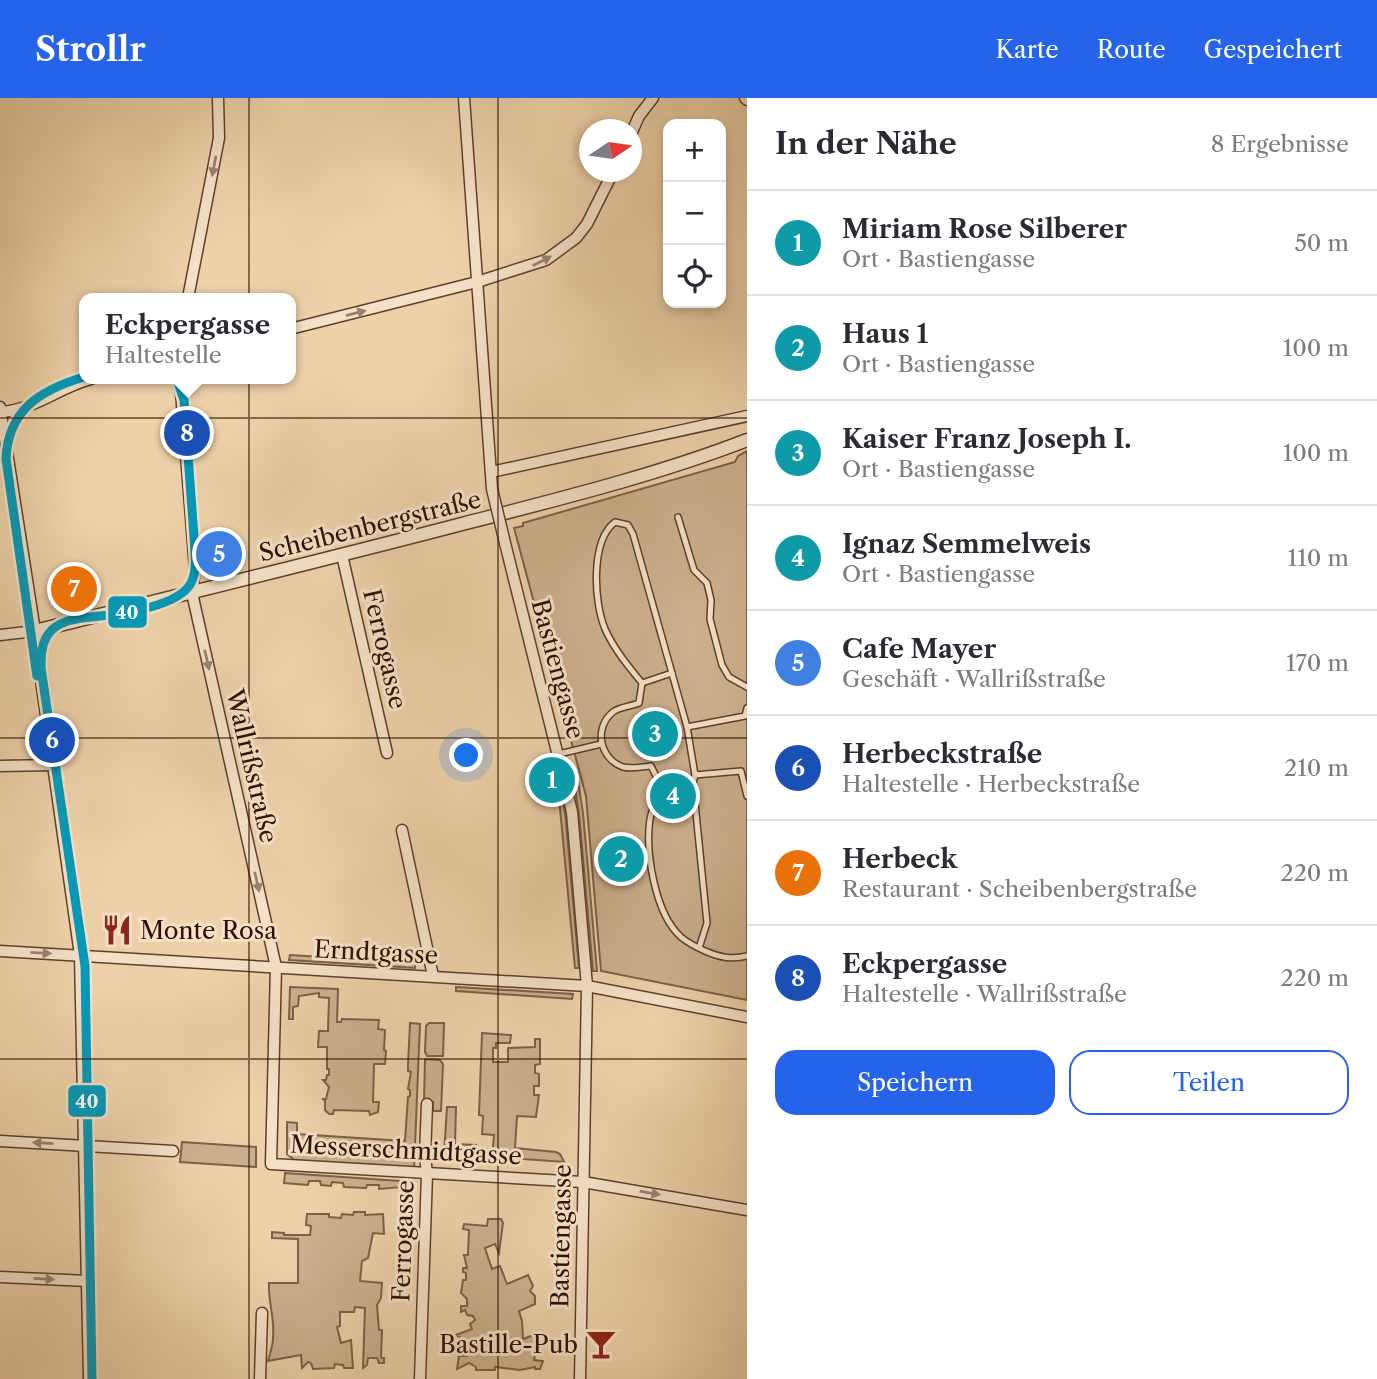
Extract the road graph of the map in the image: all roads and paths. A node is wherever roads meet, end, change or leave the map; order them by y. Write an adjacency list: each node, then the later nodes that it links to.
1 (218, 98): 7 (street, one-way to 7)
2 (464, 98): 6 (street, Bastiengasse)
3 (653, 98): 4 (street)
4 (638, 119)
5 (608, 182): 6 (street, one-way to 5)
6 (477, 282): 8 (street, one-way to 6); 14 (street, Bastiengasse)
7 (189, 293)
8 (296, 327)
9 (79, 383): 11 (street)
10 (180, 384): 17 (street, Wallrißstraße)
11 (1, 410): 18 (street)
12 (747, 416): 14 (street, Scheibenbergstraße)
13 (747, 440): 16 (street, Scheibenbergstraße)
14 (491, 472): 27 (street, Bastiengasse, bridge)
15 (678, 517): 22 (lane)
16 (342, 555): 17 (street, Scheibenbergstraße); 26 (street, Ferrogasse)
17 (192, 593): 18 (street, Scheibenbergstraße); 39 (street, Wallrißstraße, one-way to 39)
18 (35, 631): 19 (street, Scheibenbergstraße); 28 (street)
19 (0, 635)
20 (672, 673): 21 (lane); 21 (lane); 24 (lane)
21 (642, 682): 25 (lane)
22 (747, 687)
23 (747, 708): 24 (lane)
24 (687, 727): 30 (lane)
25 (601, 744): 27 (lane); 32 (lane)
26 (387, 753)
27 (559, 754): 41 (street, Bastiengasse)
28 (53, 765): 29 (street); 37 (street)
29 (0, 766)
30 (695, 775): 31 (lane); 33 (lane)
31 (693, 783): 32 (lane); 35 (lane)
32 (662, 788): 35 (lane)
33 (747, 796)
34 (402, 830): 40 (street)
35 (699, 948): 38 (lane)
36 (0, 951): 37 (street, Erndtgasse, one-way to 37)
37 (81, 955): 39 (street, Erndtgasse); 45 (street)
38 (747, 956)
39 (276, 967): 40 (street, Erndtgasse); 47 (street, Wallrißstraße)
40 (433, 976): 41 (street, Erndtgasse)
41 (587, 986): 42 (street, Erndtgasse); 49 (street, Bastiengasse)
42 (747, 1017)
43 (427, 1104): 48 (street, Ferrogasse)
44 (0, 1141): 45 (street, one-way to 44)
45 (86, 1145): 46 (street); 52 (street)
46 (173, 1151)
47 (271, 1164): 48 (street, Messerschmidtgasse)
48 (427, 1174): 49 (street, Messerschmidtgasse); 56 (street, Ferrogasse)
49 (583, 1182): 50 (street, Messerschmidtgasse, one-way to 50); 57 (street, Bastiengasse)
50 (747, 1210)
51 (0, 1277): 52 (street, one-way to 52)
52 (88, 1282): 54 (street)
53 (262, 1313): 55 (street)
54 (90, 1379)
55 (260, 1379)
56 (420, 1379)
57 (580, 1379)

